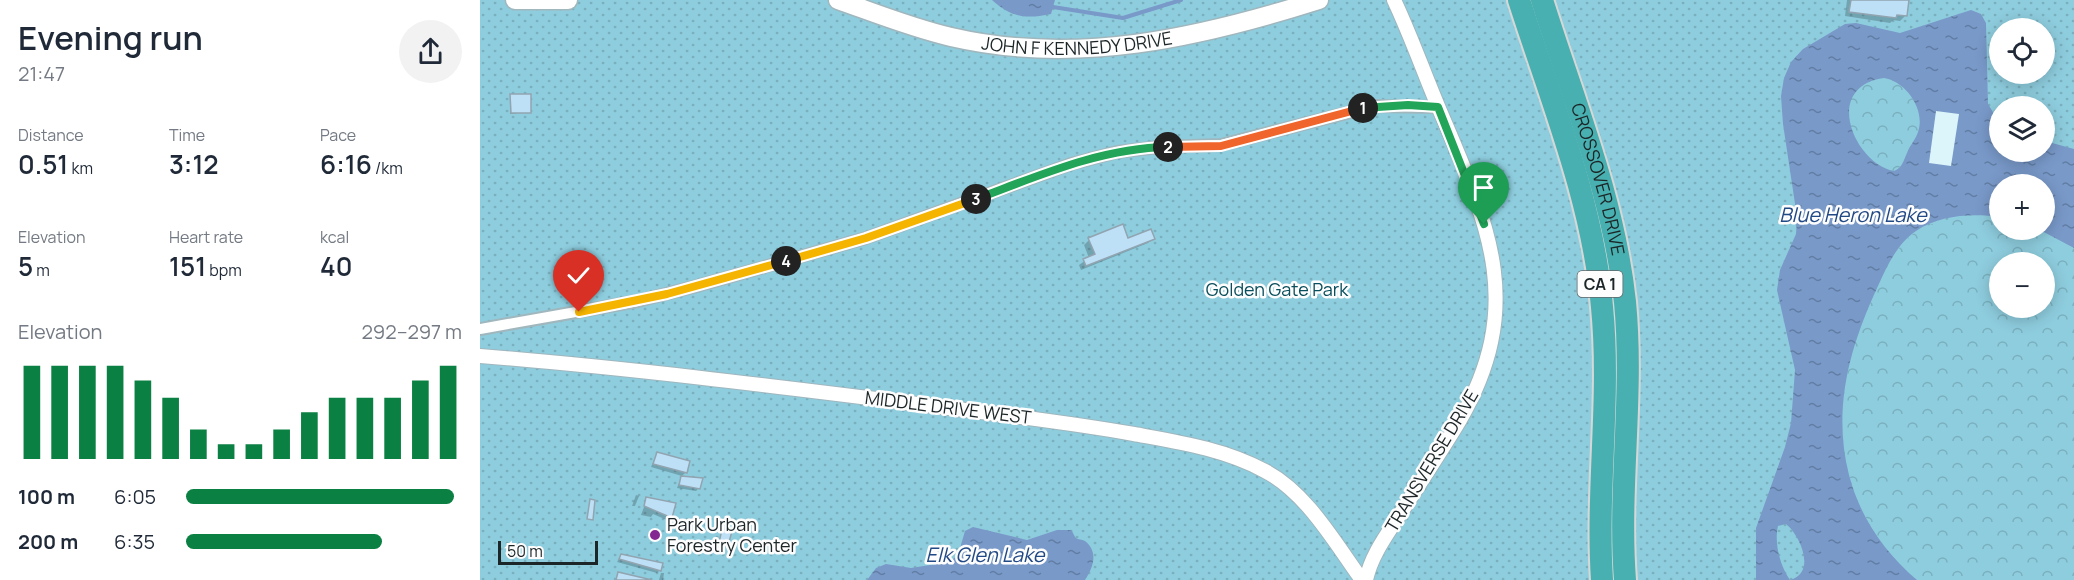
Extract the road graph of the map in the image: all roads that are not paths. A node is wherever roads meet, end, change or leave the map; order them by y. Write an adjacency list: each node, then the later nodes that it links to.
1 (515, 0): 2 (street)
2 (568, 0)
3 (838, 0): 4 (street, JOHN F KENNEDY DRIVE)
4 (1319, 0)
5 (1394, 0): 8 (street, TRANSVERSE DRIVE)
6 (1519, 0): 12 (highway, CROSSOVER DRIVE / CA 1)
7 (1542, 0): 13 (highway, CROSSOVER DRIVE / CA 1)
8 (1438, 107): 9 (street); 11 (street, TRANSVERSE DRIVE)
9 (480, 329)
10 (480, 357): 11 (street, MIDDLE DRIVE WEST)
11 (1364, 580)
12 (1602, 580)
13 (1625, 580)

